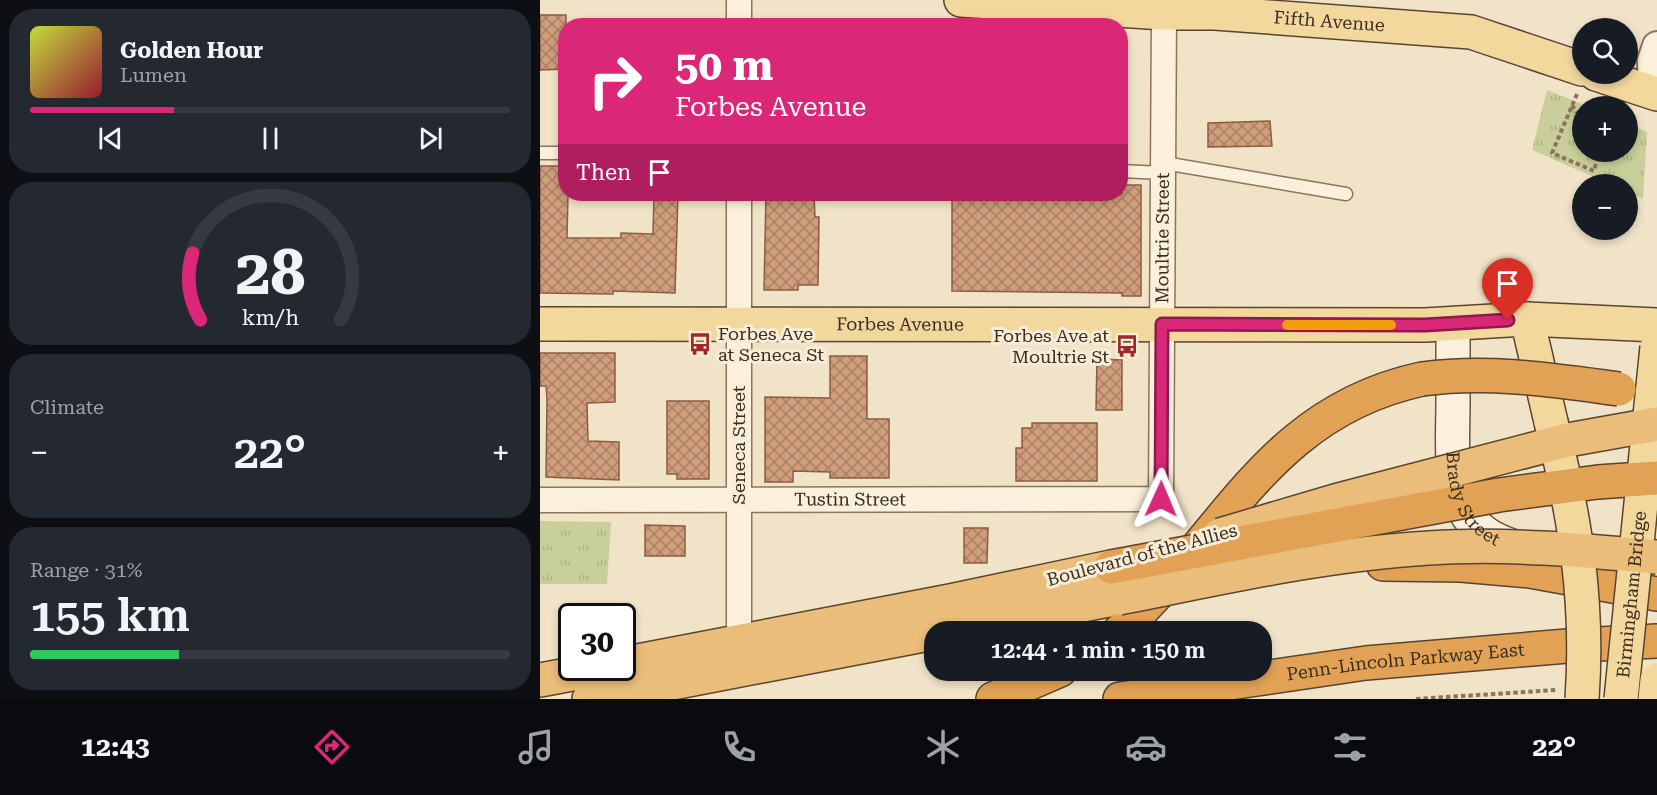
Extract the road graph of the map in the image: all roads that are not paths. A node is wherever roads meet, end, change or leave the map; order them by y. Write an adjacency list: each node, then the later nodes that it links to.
1 (739, 0): 5 (street)
2 (961, 0): 4 (main road, Fifth Avenue)
3 (1216, 7): 4 (main road, Fifth Avenue); 7 (main road, Fifth Avenue)
4 (1164, 13): 12 (street, Moultrie Street)
5 (739, 18)
6 (1657, 46): 9 (street)
7 (1572, 71)
8 (1608, 84): 9 (main road, Fifth Avenue)
9 (1656, 101)
10 (540, 153): 11 (lane)
11 (558, 153)
12 (1163, 168): 13 (lane); 14 (lane); 19 (street, Moultrie Street)
13 (1128, 170)
14 (1346, 194)
15 (739, 201): 18 (street, Seneca Street)
16 (1527, 319): 20 (main road, Forbes Avenue); 21 (main road, Forbes Avenue); 44 (main road, bridge)
17 (540, 324): 18 (main road, Forbes Avenue)
18 (739, 324): 19 (main road, Forbes Avenue); 28 (street, Seneca Street)
19 (1162, 324): 20 (main road, Forbes Avenue); 26 (street, Moultrie Street)
20 (1453, 325): 32 (main road, Brady Street)
21 (1657, 325)
22 (1657, 346): 48 (main road, Birmingham Bridge, bridge)
23 (1657, 393): 35 (highway, bridge)
24 (1657, 424): 31 (highway, Boulevard of the Allies, bridge)
25 (1657, 478): 31 (highway, bridge)
26 (1161, 499): 28 (street, Tustin Street)
27 (540, 500): 28 (street, Tustin Street)
28 (739, 501): 36 (street, Seneca Street)
29 (1657, 557): 30 (highway, Boulevard of the Allies, bridge)
30 (1282, 566): 33 (highway, bridge); 34 (highway, Boulevard of the Allies, bridge)
31 (1111, 567): 39 (highway, Boulevard of the Allies)
32 (1657, 569)
33 (1657, 594)
34 (999, 621)
35 (1130, 621)
36 (739, 625)
37 (924, 635): 45 (highway)
38 (1657, 641): 47 (highway, Penn-Lincoln Parkway East)
39 (636, 661)
40 (558, 677): 41 (highway)
41 (540, 680)
42 (1657, 680): 49 (main road, Birmingham Bridge, bridge)
43 (1035, 681): 46 (highway)
44 (1573, 694)
45 (589, 699)
46 (993, 699)
47 (1120, 699)
48 (1622, 699)
49 (1655, 699)

